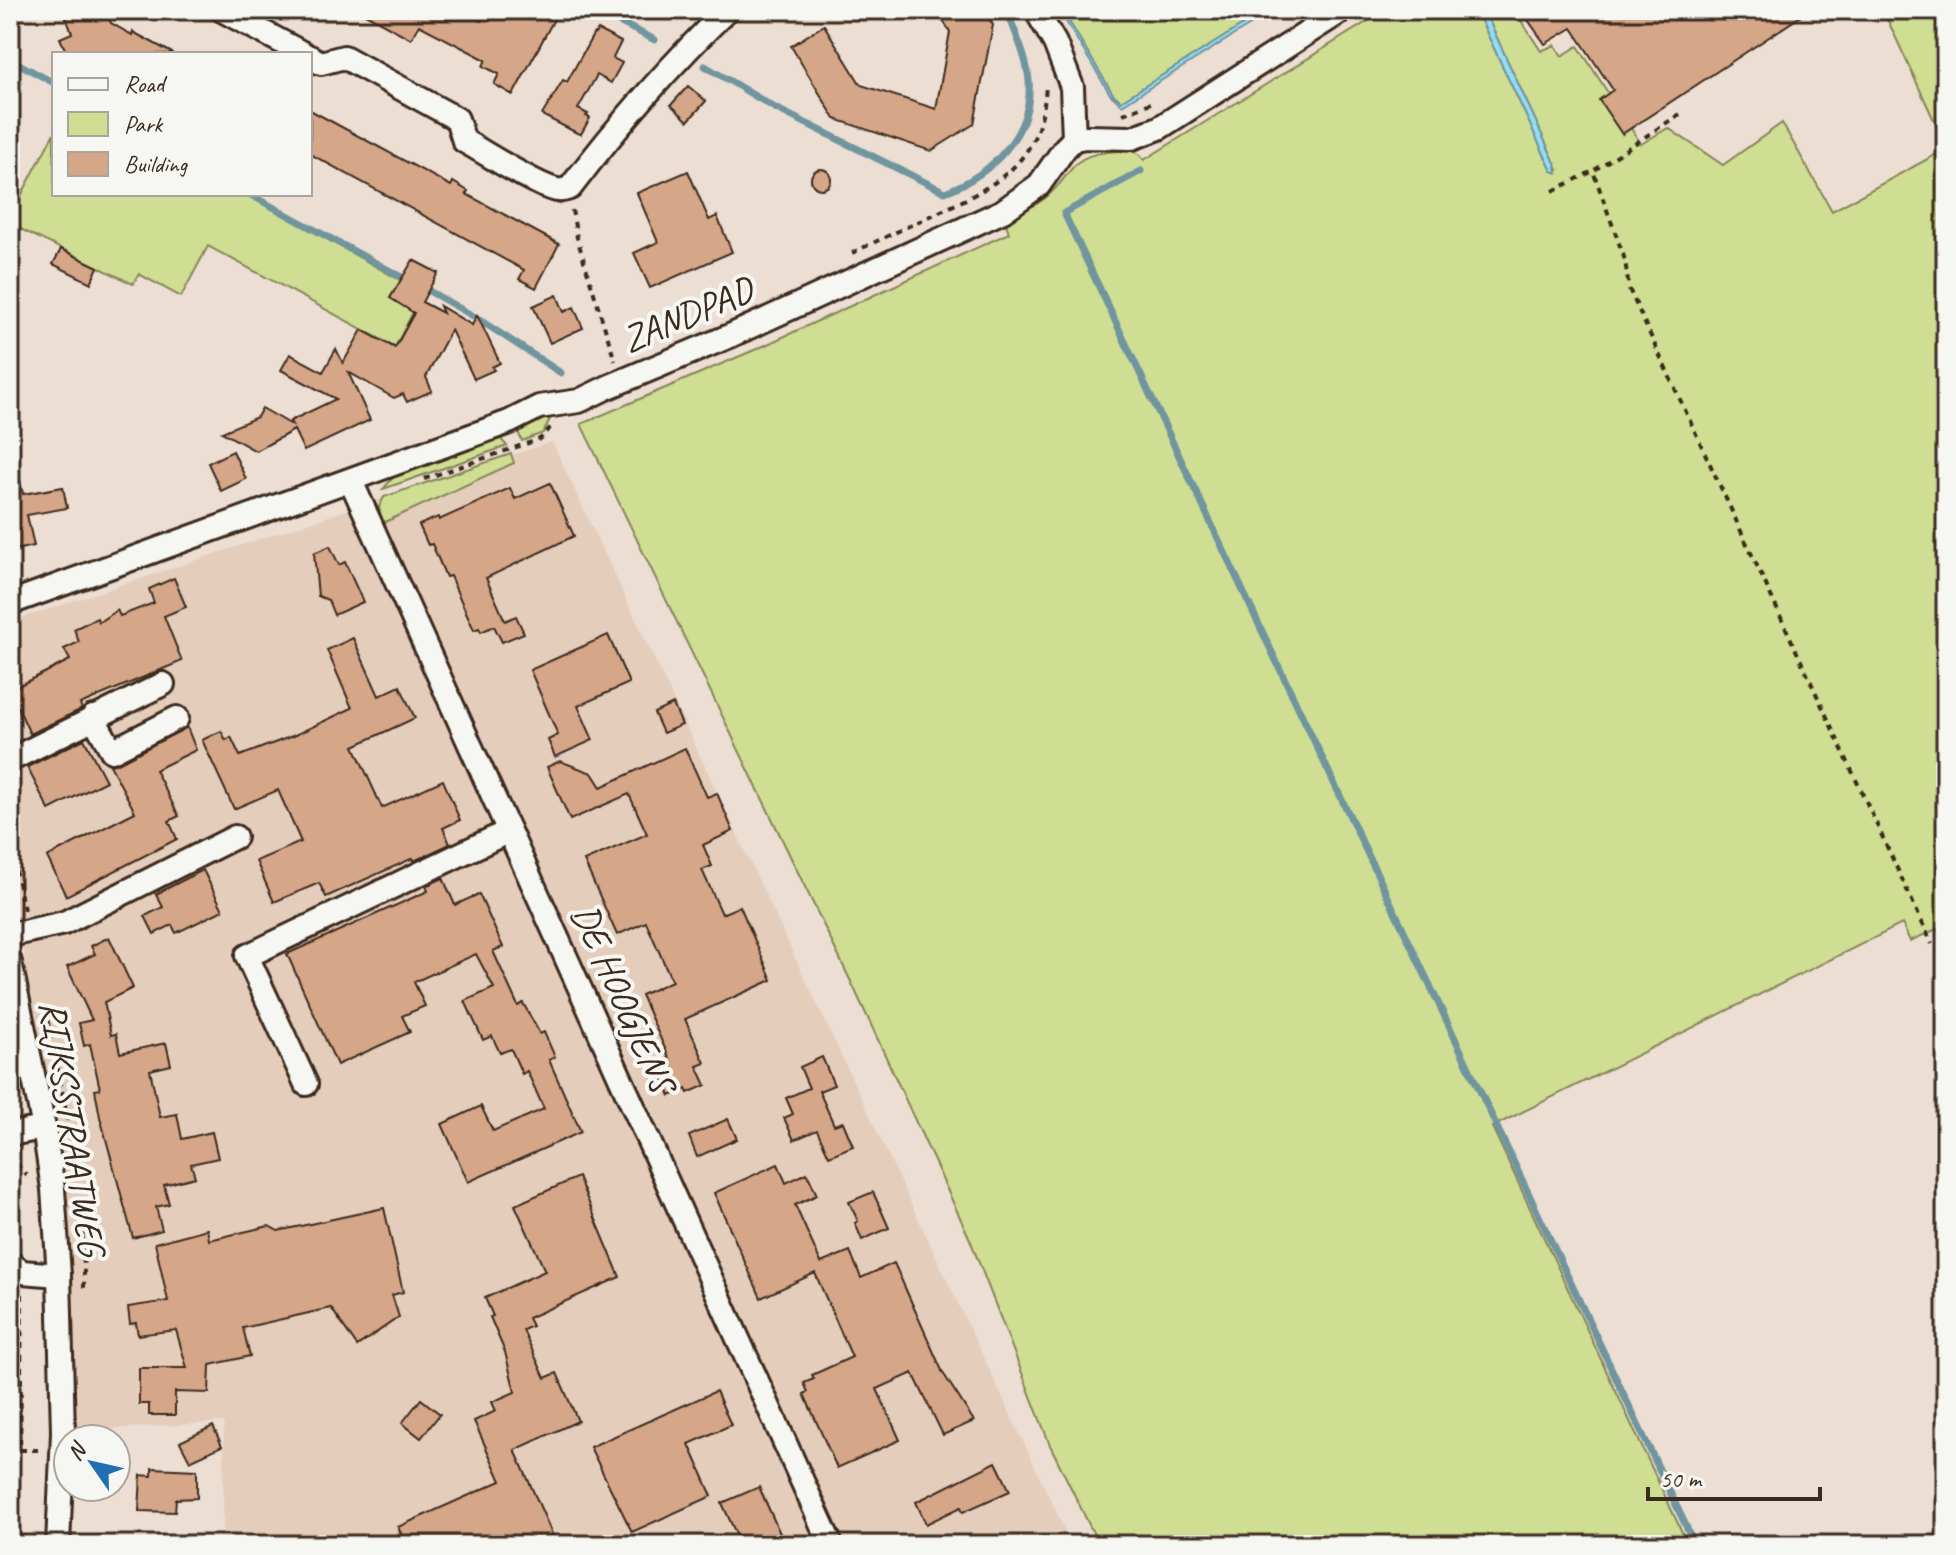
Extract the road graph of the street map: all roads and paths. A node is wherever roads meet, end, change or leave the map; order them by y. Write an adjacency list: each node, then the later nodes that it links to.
1 (222, 10): 5 (street)
2 (727, 10): 11 (street)
3 (1036, 10): 9 (street)
4 (1343, 10): 9 (street)
5 (300, 52)
6 (312, 58): 11 (street)
7 (1680, 114): 10 (path)
8 (1041, 116): 12 (path)
9 (1074, 139): 15 (street, ZANDPAD)
10 (1593, 171): 13 (path); 24 (path)
11 (570, 188): 14 (path)
12 (989, 188)
13 (1553, 191)
14 (615, 361)
15 (351, 481): 16 (street, ZANDPAD); 21 (street, DE HOOGJENS)
16 (10, 603)
17 (163, 684): 18 (street)
18 (93, 717): 19 (street); 20 (street)
19 (177, 718)
20 (10, 760)
21 (509, 831): 26 (street); 33 (street, DE HOOGJENS)
22 (235, 837): 23 (street)
23 (10, 935)
24 (1932, 944)
25 (10, 962): 27 (street, RIJKSSTRAATWEG)
26 (306, 1084)
27 (44, 1128): 28 (street); 30 (street, RIJKSSTRAATWEG)
28 (10, 1134)
29 (16, 1267): 30 (street); 31 (path, RIJKSSTRAATWEG)
30 (59, 1275): 32 (street, RIJKSSTRAATWEG)
31 (44, 1450)
32 (58, 1545)
33 (831, 1545)

